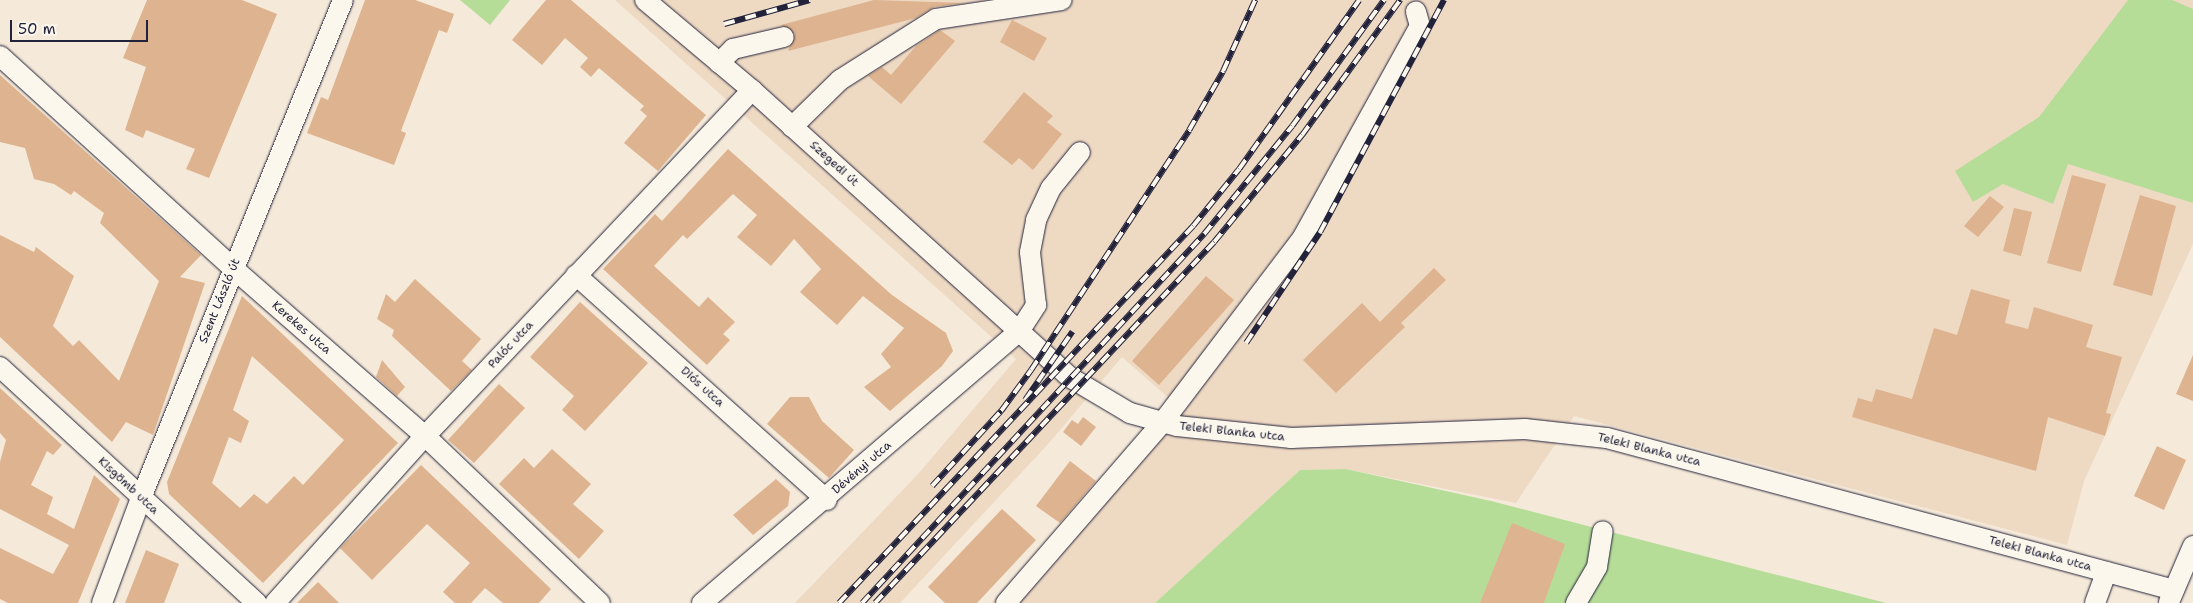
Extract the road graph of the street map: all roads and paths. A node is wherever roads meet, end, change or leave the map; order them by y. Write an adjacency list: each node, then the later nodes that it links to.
1 (343, 0): 11 (street, Szent László út)
2 (645, 0): 7 (street, Szegedi út)
3 (1062, 0): 9 (street)
4 (1416, 12): 15 (street)
5 (784, 37): 7 (street)
6 (0, 56): 11 (street, Kerekes utca)
7 (719, 63): 8 (street, Szegedi út)
8 (752, 90): 9 (street, Szegedi út); 12 (street, Palóc utca)
9 (792, 127): 13 (street, Szegedi út)
10 (1080, 152): 13 (street, Dévényi utca)
11 (233, 268): 16 (street, Kerekes utca); 17 (street, Szent László út)
12 (576, 275): 16 (street, Palóc utca); 18 (street, Diós utca)
13 (1020, 330): 15 (street, Teleki Blanka utca); 18 (street, Dévényi utca)
14 (0, 367): 17 (street, Kisgömb utca)
15 (1162, 423): 21 (street, Teleki Blanka utca); 28 (street)
16 (426, 436): 25 (street, Palóc utca); 26 (street, Kerekes utca)
17 (141, 498): 23 (street, Szent László út); 24 (street, Kisgömb utca)
18 (826, 500): 27 (street, Dévényi utca)
19 (1603, 531): 29 (street)
20 (2193, 546): 22 (street)
21 (2106, 572): 22 (street, Teleki Blanka utca); 30 (street)
22 (2171, 597)
23 (102, 603)
24 (257, 603)
25 (275, 603)
26 (600, 603)
27 (702, 603)
28 (1006, 603)
29 (1576, 603)
30 (2095, 603)

